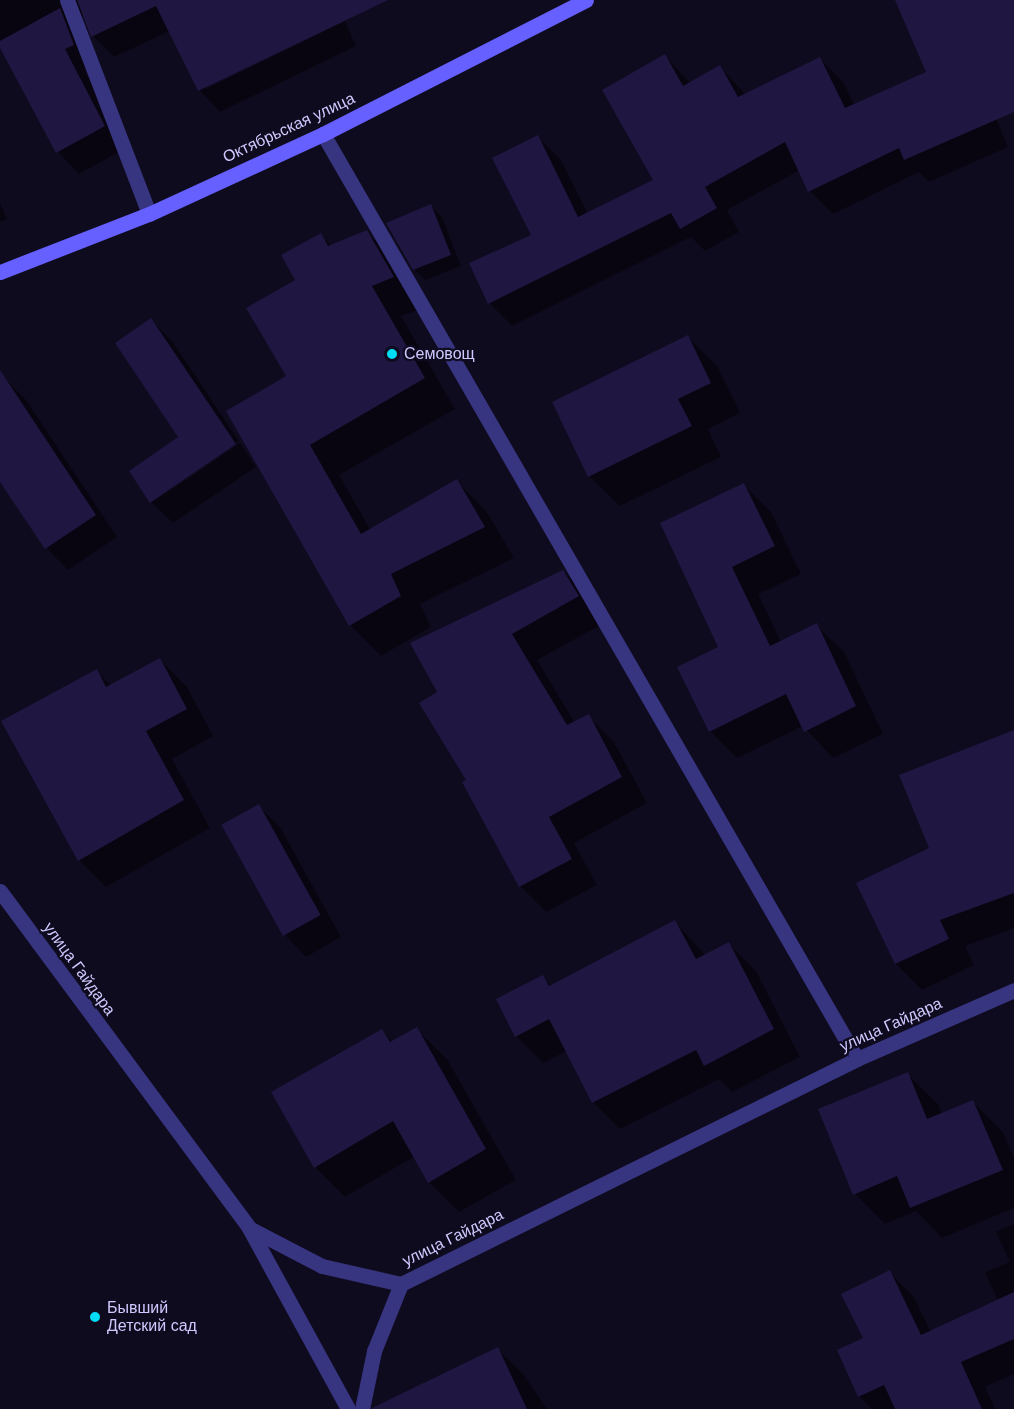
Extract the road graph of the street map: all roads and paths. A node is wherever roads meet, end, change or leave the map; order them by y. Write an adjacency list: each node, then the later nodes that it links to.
1 (68, 0): 4 (street)
2 (586, 0): 3 (street, Октябрьская улица)
3 (323, 134): 4 (street, Октябрьская улица); 8 (street)
4 (149, 214): 5 (street, Октябрьская улица)
5 (0, 272)
6 (0, 891): 9 (street, улица Гайдара)
7 (1014, 990): 8 (street, улица Гайдара)
8 (857, 1059): 10 (street, улица Гайдара)
9 (249, 1228): 10 (street, улица Гайдара); 11 (street)
10 (401, 1284): 12 (street)
11 (348, 1409)
12 (362, 1409)

